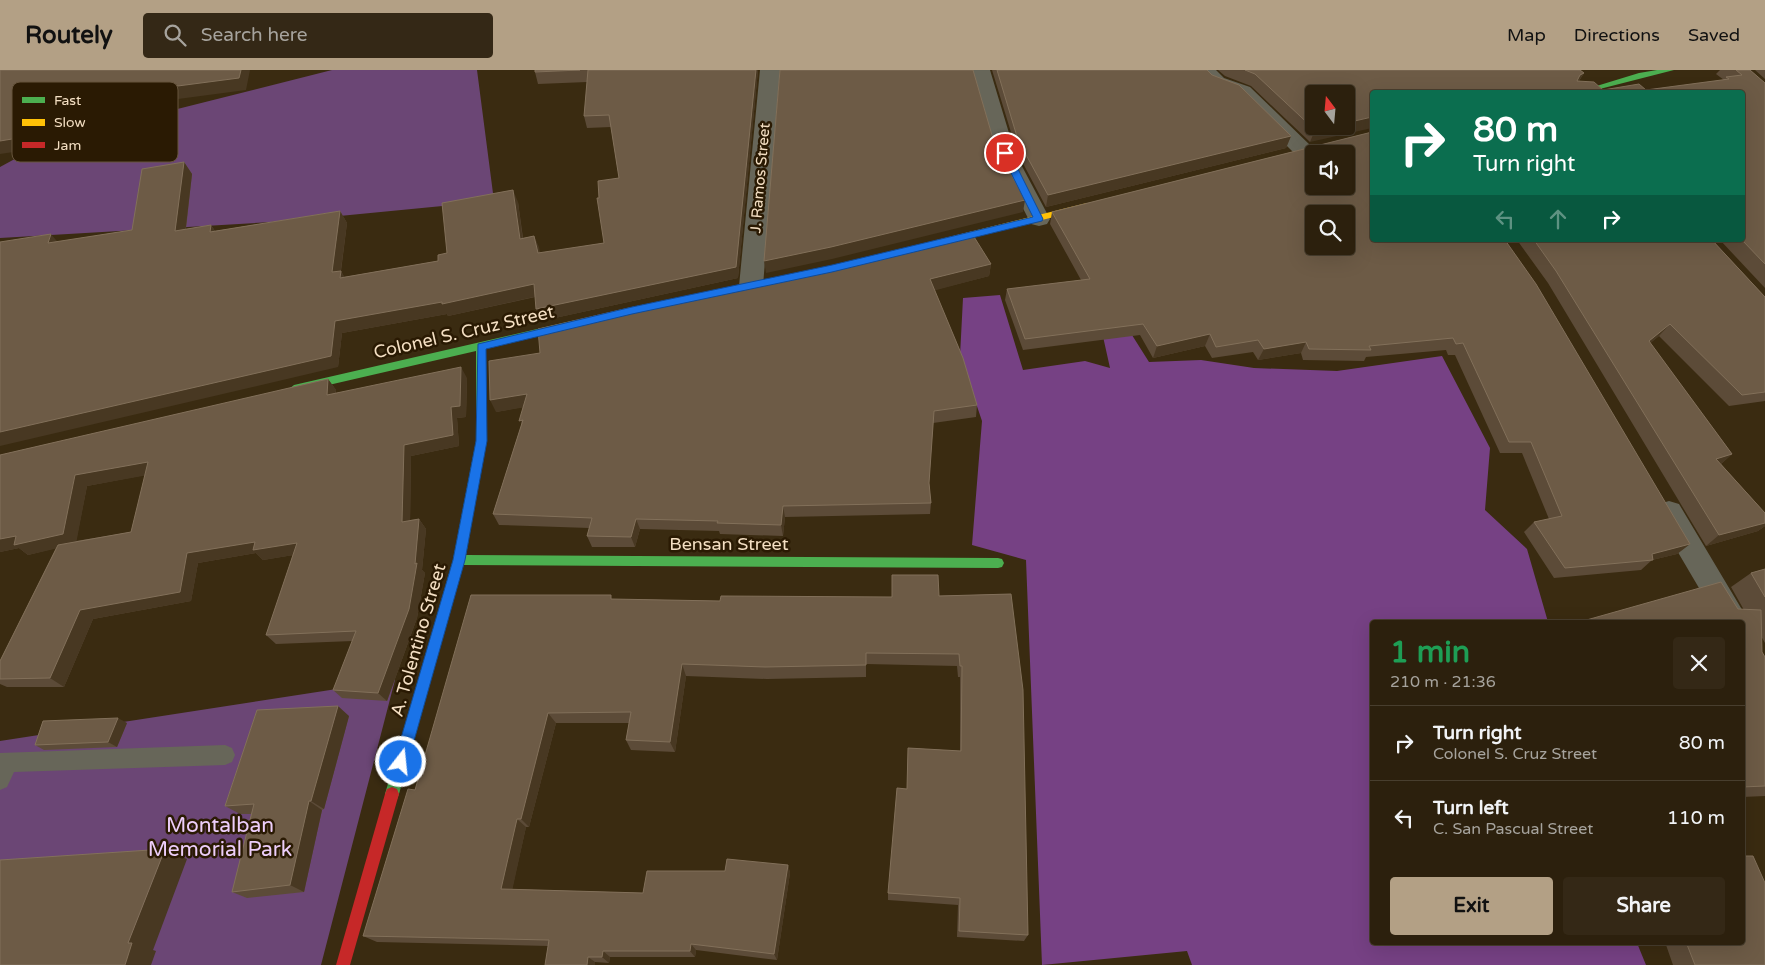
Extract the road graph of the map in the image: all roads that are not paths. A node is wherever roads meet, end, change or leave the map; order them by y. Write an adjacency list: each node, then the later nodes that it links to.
1 (770, 70): 10 (street, J. Ramos Street)
2 (980, 70): 8 (street)
3 (1204, 70): 6 (street)
4 (1670, 70): 5 (street)
5 (1588, 90)
6 (1304, 151)
7 (1097, 203): 8 (street)
8 (1039, 219): 9 (street)
9 (926, 246)
10 (751, 286)
11 (585, 321): 12 (street, Colonel S. Cruz Street)
12 (481, 346): 13 (street, Colonel S. Cruz Street); 15 (street, A. Tolentino Street)
13 (279, 393)
14 (1659, 494): 17 (street)
15 (459, 560): 16 (street, Bensan Street); 20 (street, A. Tolentino Street)
16 (998, 563)
17 (1733, 620)
18 (225, 755): 19 (lane)
19 (3, 768)
20 (343, 965)

